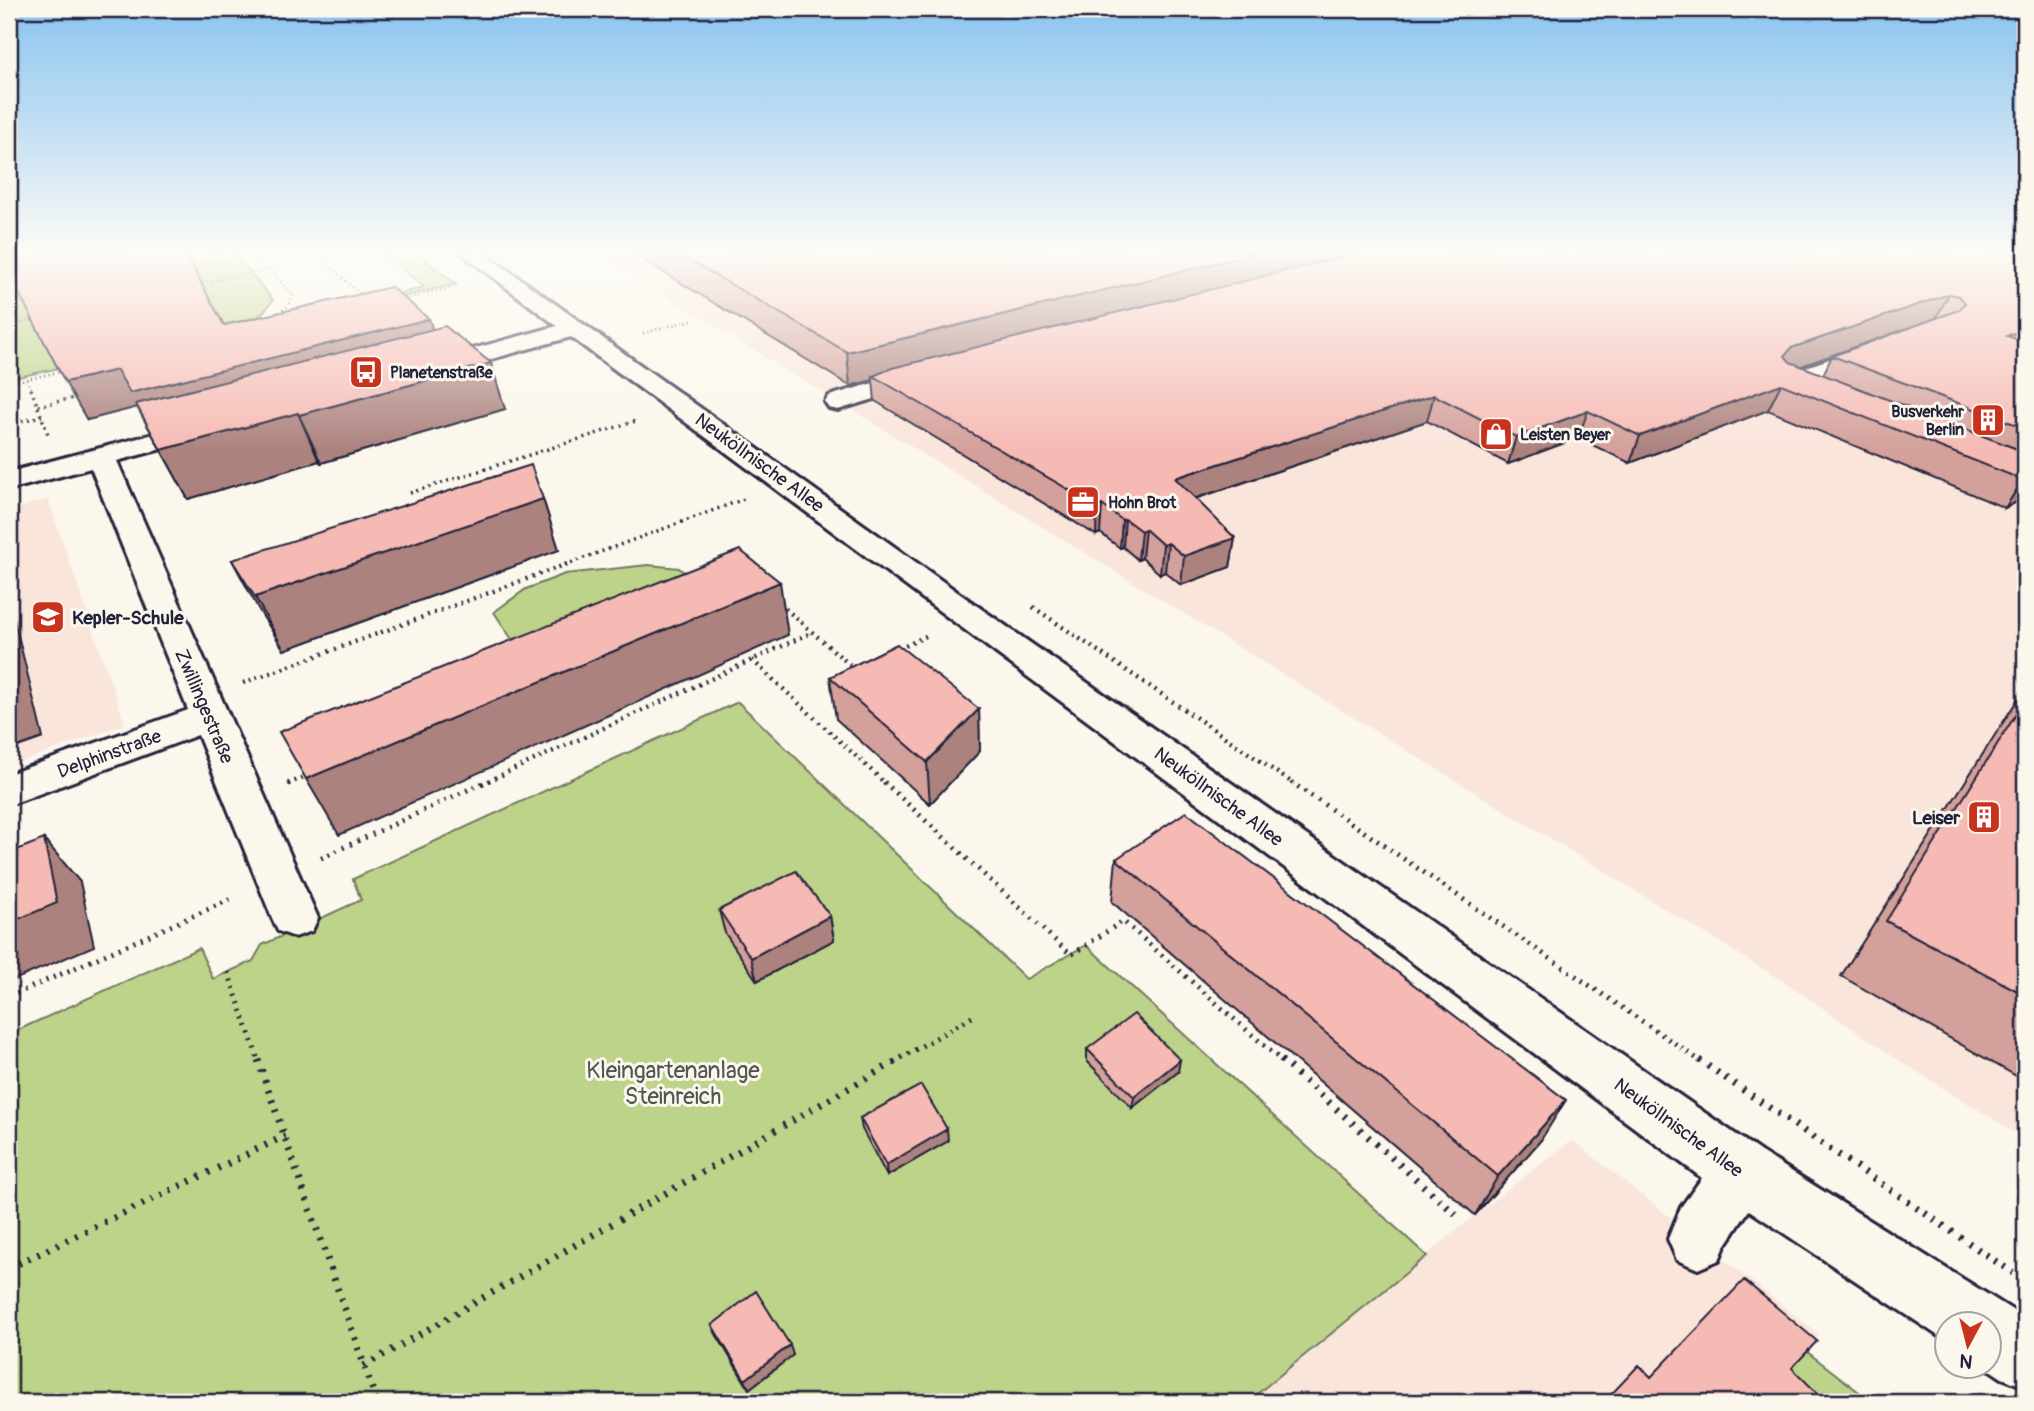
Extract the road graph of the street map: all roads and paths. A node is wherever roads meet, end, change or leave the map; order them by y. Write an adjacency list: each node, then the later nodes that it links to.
1 (41, 319): 6 (path)
2 (270, 319): 5 (path)
3 (559, 319): 7 (street, Neuköllnische Allee)
4 (692, 320): 8 (path)
5 (267, 321)
6 (9, 326)
7 (573, 329): 12 (street); 47 (street, Neuköllnische Allee)
8 (650, 342)
9 (1898, 342): 16 (street)
10 (951, 369): 17 (street)
11 (68, 370): 13 (path)
12 (403, 375)
13 (27, 379): 14 (path); 18 (path)
14 (9, 383)
15 (78, 396): 18 (path)
16 (1839, 400)
17 (838, 402)
18 (38, 406): 19 (path)
19 (42, 416): 22 (path); 23 (path)
20 (235, 420): 24 (street)
21 (638, 420): 26 (path)
22 (9, 424)
23 (50, 438)
24 (100, 456): 25 (street); 36 (street, Zwillingestraße)
25 (9, 481)
26 (410, 493)
27 (748, 498): 35 (path)
28 (775, 600): 30 (path)
29 (1027, 602): 51 (path)
30 (813, 632): 33 (path); 34 (path)
31 (927, 635): 32 (path)
32 (889, 654)
33 (752, 660): 40 (path); 48 (path)
34 (864, 666)
35 (236, 685)
36 (210, 716): 39 (street, Delphinstraße); 42 (street, Zwillingestraße)
37 (311, 774): 38 (path)
38 (287, 784)
39 (9, 790)
40 (313, 862)
41 (240, 895): 44 (path)
42 (295, 918)
43 (228, 972): 46 (path)
44 (9, 997)
45 (972, 1017): 55 (path)
46 (285, 1136): 50 (path); 55 (path)
47 (1741, 1172): 49 (street); 52 (street, Neuköllnische Allee)
48 (1459, 1217)
49 (1698, 1239)
50 (9, 1268)
51 (2014, 1274)
52 (1955, 1310)
53 (2002, 1339): 54 (street)
54 (2025, 1354)
55 (364, 1366): 56 (path)
56 (377, 1402)

